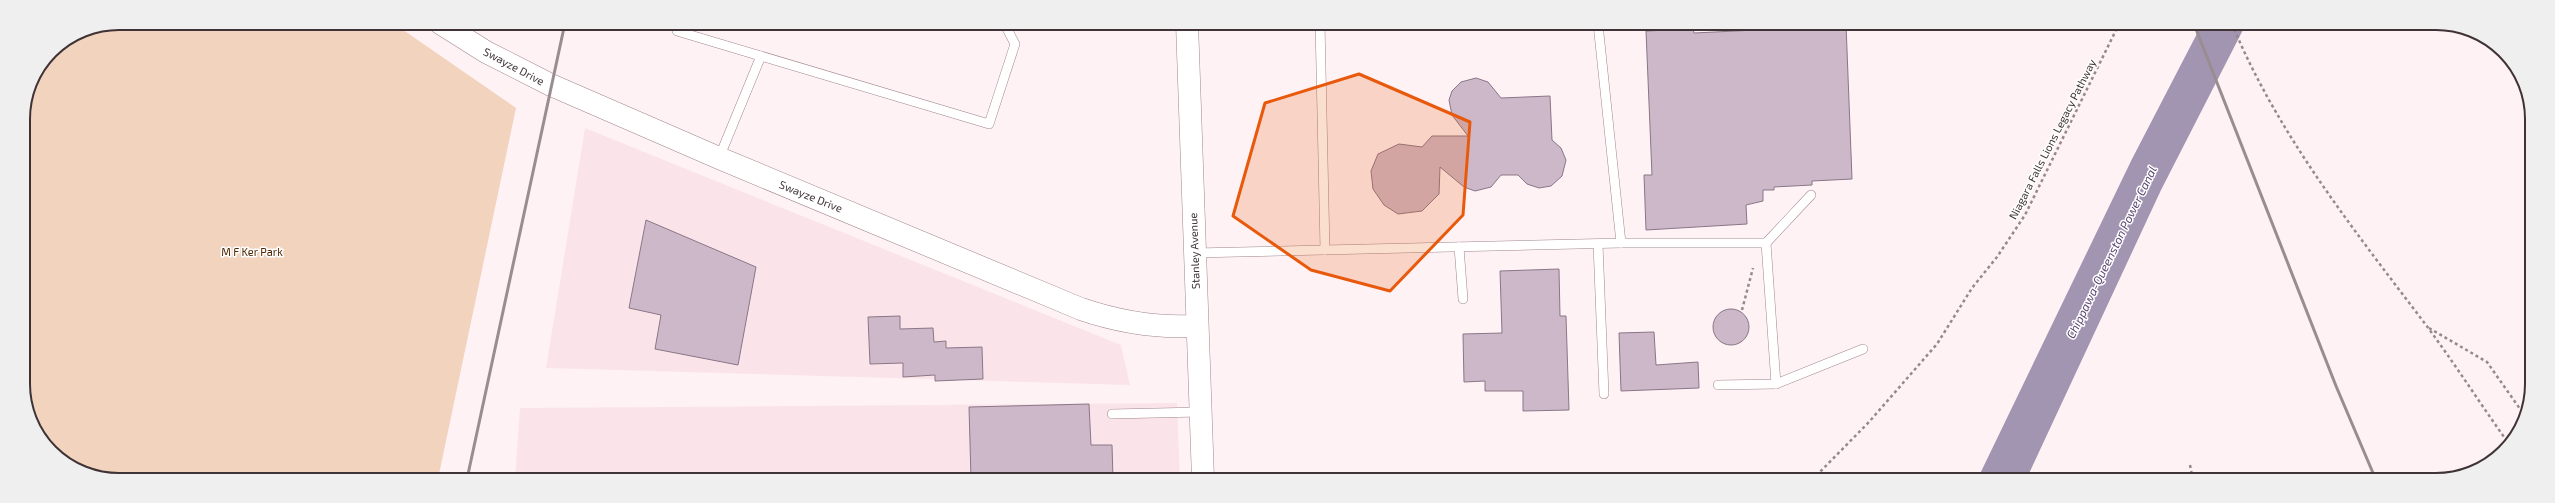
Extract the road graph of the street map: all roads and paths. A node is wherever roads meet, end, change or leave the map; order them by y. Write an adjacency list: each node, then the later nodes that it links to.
1 (451, 30): 10 (street, Swayze Drive)
2 (678, 30): 9 (lane)
3 (1008, 30): 9 (lane)
4 (1187, 30): 17 (street, Stanley Avenue)
5 (1320, 30): 16 (lane)
6 (1599, 30): 12 (lane)
7 (2116, 30): 33 (path, Niagara Falls Lions Legacy Pathway)
8 (2234, 30): 22 (path)
9 (761, 56): 10 (lane)
10 (719, 158): 21 (street, Swayze Drive)
11 (1811, 195): 13 (lane)
12 (1621, 243): 13 (lane); 14 (lane)
13 (1766, 243): 18 (lane)
14 (1598, 244): 15 (lane); 26 (lane)
15 (1459, 247): 16 (lane); 19 (lane)
16 (1325, 250): 17 (lane)
17 (1195, 253): 21 (street, Stanley Avenue)
18 (1768, 260): 20 (path); 24 (lane)
19 (1463, 299)
20 (1742, 310)
21 (1196, 326): 28 (street, Stanley Avenue)
22 (2427, 326): 27 (path); 30 (path)
23 (1863, 350): 24 (lane)
24 (1776, 384): 25 (lane)
25 (1718, 385)
26 (1604, 394)
27 (2521, 410)
28 (1200, 412): 29 (lane); 32 (street, Stanley Avenue)
29 (1112, 414)
30 (2506, 439)
31 (2190, 465): 34 (path)
32 (1203, 473)
33 (1819, 473)
34 (2192, 473)

